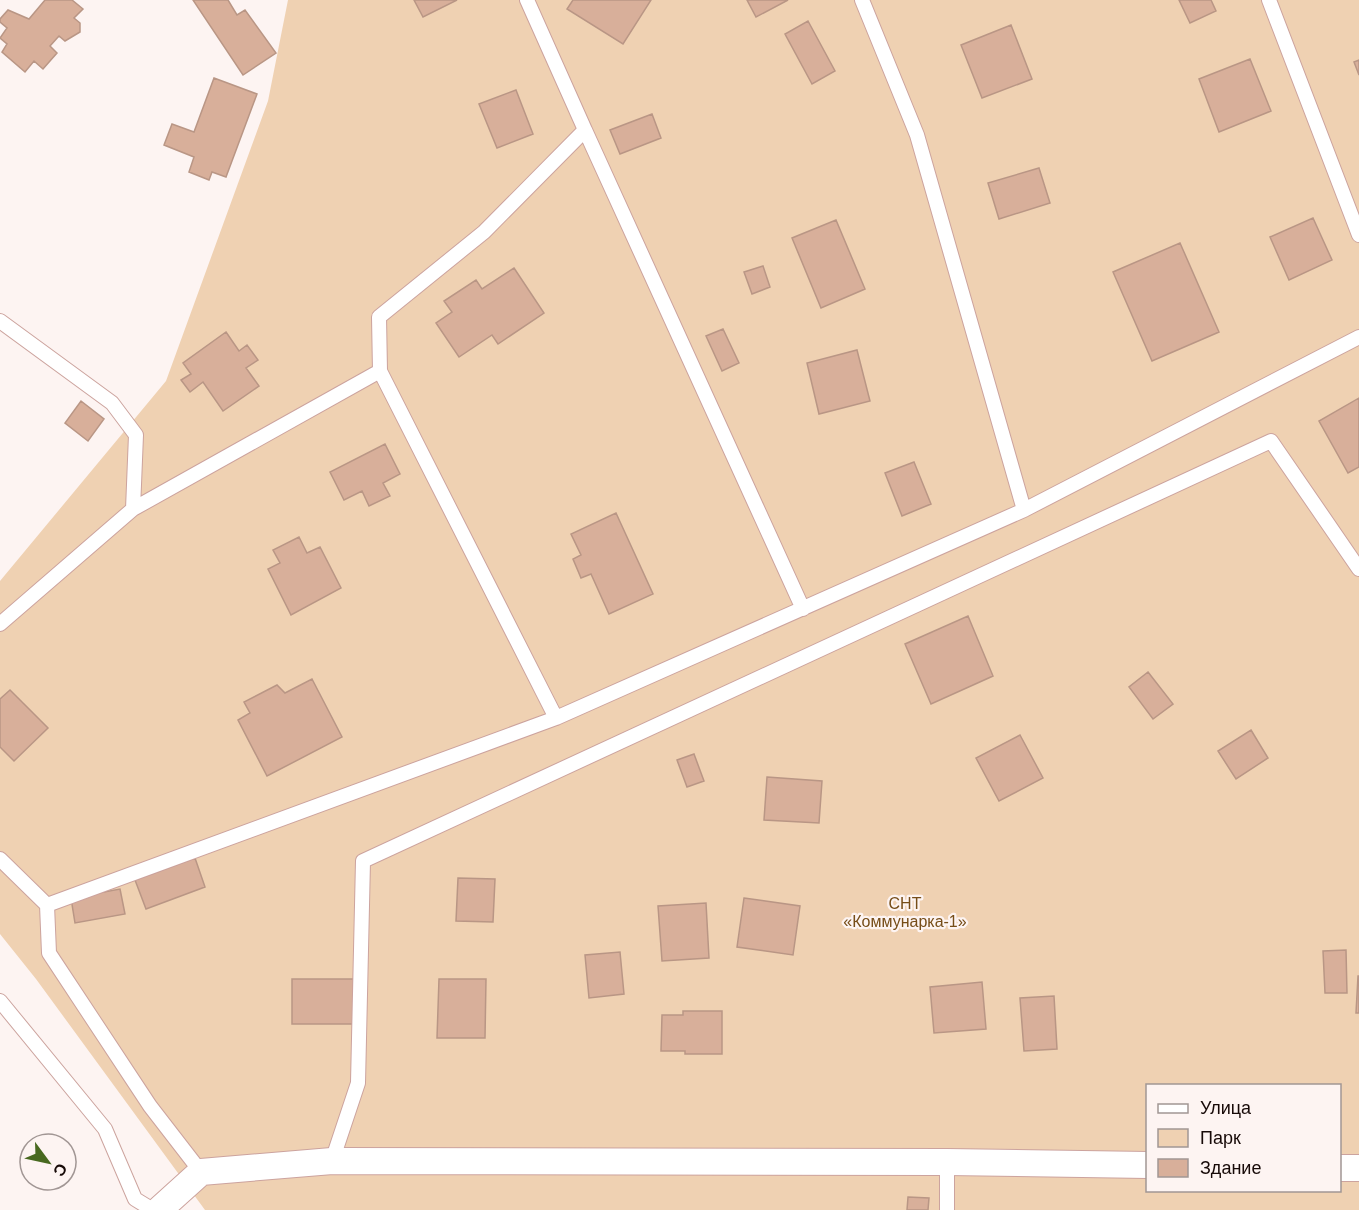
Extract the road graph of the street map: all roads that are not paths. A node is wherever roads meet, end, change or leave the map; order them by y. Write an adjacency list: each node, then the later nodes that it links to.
1 (527, 0): 4 (lane)
2 (862, 0): 10 (lane)
3 (1269, 0): 5 (lane)
4 (585, 130): 8 (lane); 12 (lane)
5 (1359, 235)
6 (0, 321): 9 (lane)
7 (1359, 337): 10 (lane)
8 (380, 371): 9 (lane); 14 (lane)
9 (134, 509): 13 (lane)
10 (1024, 510): 12 (lane)
11 (1359, 569): 18 (lane)
12 (803, 609): 14 (lane)
13 (0, 624)
14 (556, 718): 16 (lane)
15 (0, 859): 16 (lane)
16 (47, 905): 23 (lane)
17 (0, 1001): 24 (lane)
18 (332, 1161): 19 (street); 23 (street)
19 (947, 1162): 20 (street); 26 (lane)
20 (1146, 1165)
21 (1341, 1168): 22 (street)
22 (1359, 1168)
23 (201, 1172): 25 (street)
24 (153, 1210)
25 (159, 1210)
26 (947, 1210)

